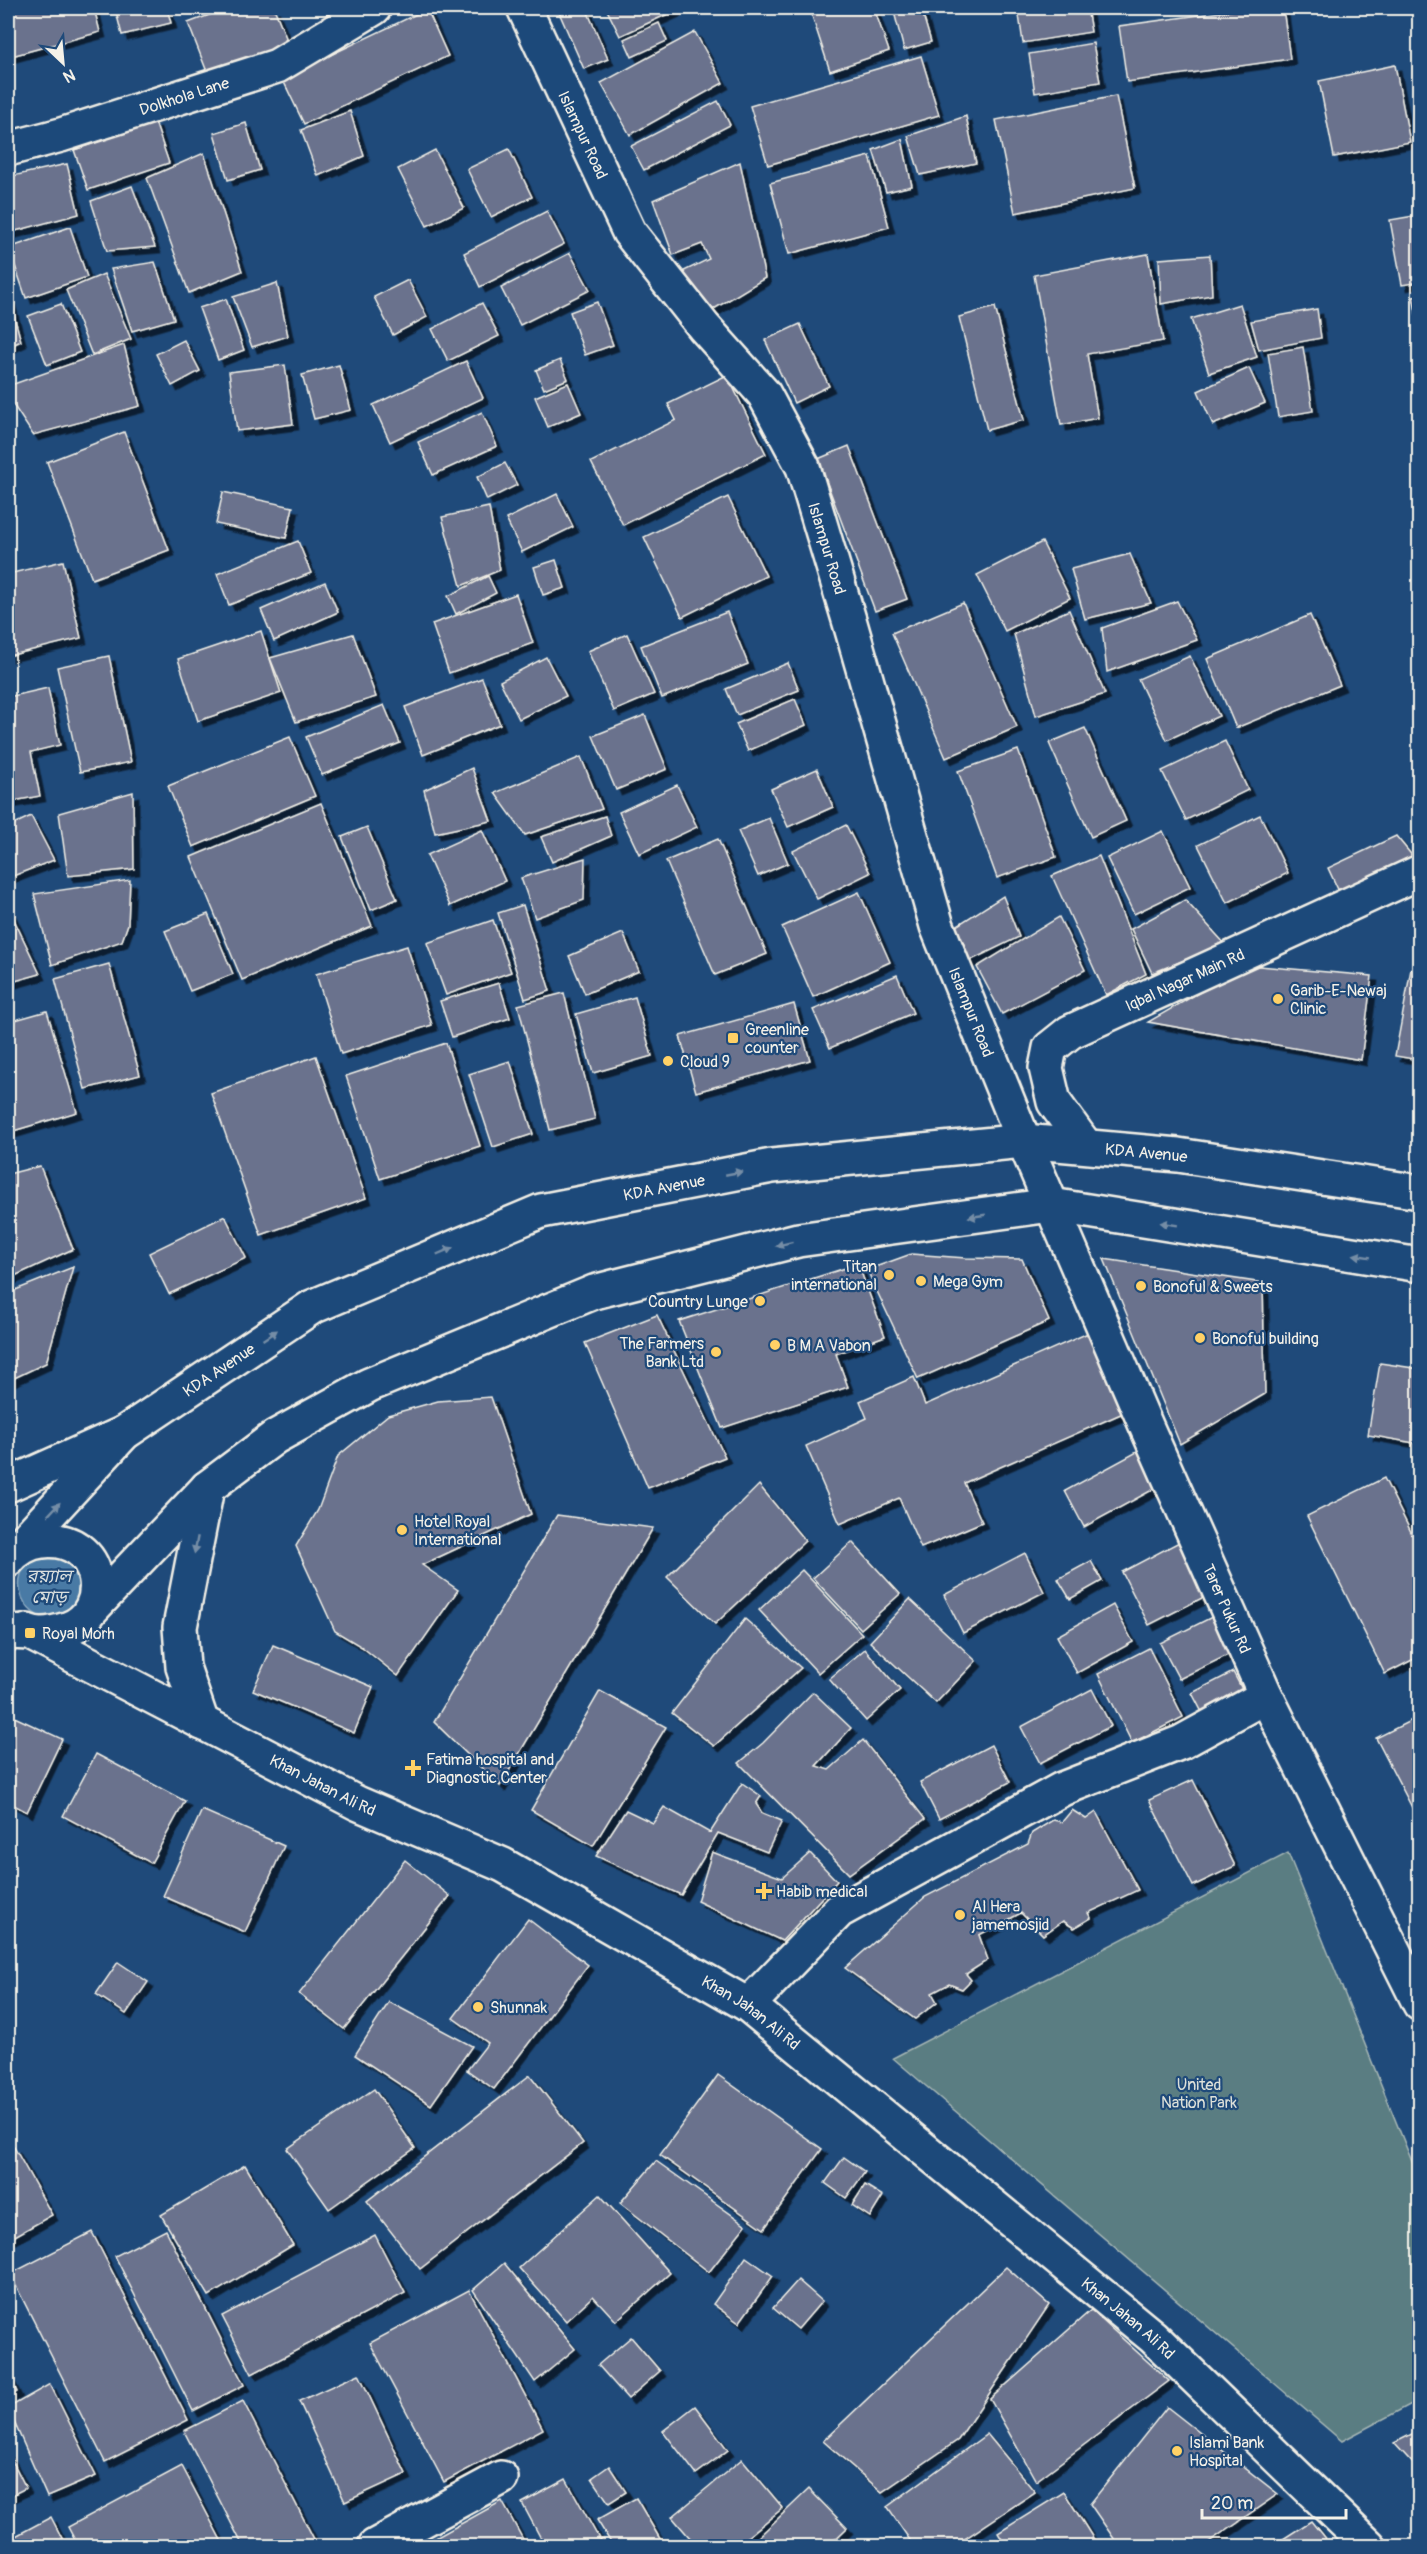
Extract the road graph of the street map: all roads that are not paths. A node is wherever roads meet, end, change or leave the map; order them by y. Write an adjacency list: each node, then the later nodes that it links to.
1 (524, 8): 5 (main road, Islampur Road)
2 (358, 12): 3 (main road, Dolkhola Lane)
3 (8, 148)
4 (1419, 872): 6 (main road, Iqbal Nagar Main Rd)
5 (1024, 1141): 6 (main road, KDA Avenue); 8 (main road, Islampur Road); 10 (main road, KDA Avenue, one-way to 5)
6 (1085, 1145): 7 (main road, KDA Avenue)
7 (1419, 1192)
8 (1051, 1205): 9 (main road, one-way to 8); 12 (main road, one-way to 12); 16 (main road, Tarer Pukur Rd)
9 (1419, 1265)
10 (124, 1433): 11 (main road); 13 (main road, KDA Avenue, one-way to 10)
11 (8, 1485)
12 (207, 1488): 14 (main road); 17 (main road, one-way to 17)
13 (11, 1556): 14 (main road)
14 (91, 1610): 15 (main road)
15 (15, 1626): 17 (main road, Khan Jahan Ali Rd)
16 (1266, 1696): 18 (main road, Tarer Pukur Rd); 19 (main road)
17 (202, 1723): 19 (main road, Khan Jahan Ali Rd)
18 (1419, 2004)
19 (748, 2005): 22 (main road, Khan Jahan Ali Rd)
20 (501, 2478): 21 (main road)
21 (375, 2547)
22 (1369, 2547)

